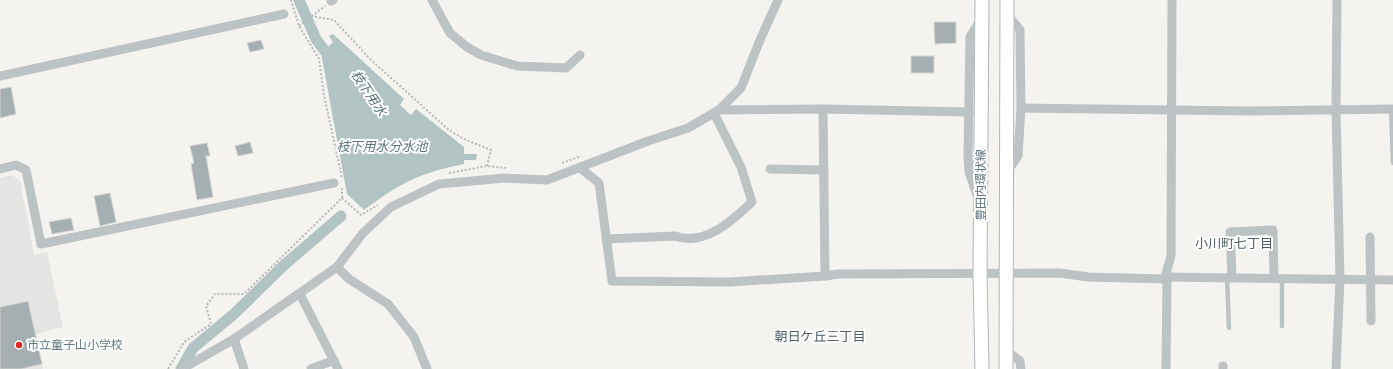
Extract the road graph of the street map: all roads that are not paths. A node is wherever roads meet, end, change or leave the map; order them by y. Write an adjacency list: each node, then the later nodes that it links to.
1 (432, 0): 10 (street)
2 (778, 0): 17 (street)
3 (982, 0): 9 (street, 豊田内環状線)
4 (1007, 0): 8 (street)
5 (1172, 0): 16 (street)
6 (1337, 0): 14 (street)
7 (284, 14): 11 (street)
8 (1007, 14): 12 (street); 24 (street)
9 (982, 18): 18 (street); 26 (street, 豊田内環状線)
10 (580, 55)
11 (0, 76)
12 (1021, 108): 16 (street); 24 (street)
13 (823, 109): 17 (street); 18 (street); 23 (street)
14 (1336, 109): 15 (street); 16 (street); 36 (street)
15 (1392, 109): 19 (lane)
16 (1172, 110): 34 (street)
17 (717, 112): 20 (street); 28 (street)
18 (970, 112): 26 (street)
19 (1393, 163)
20 (580, 168): 28 (street); 29 (street)
21 (0, 169): 25 (street)
22 (770, 169): 23 (street)
23 (824, 170): 32 (street)
24 (1007, 172): 30 (street)
25 (340, 183)
26 (981, 206): 31 (street, 豊田内環状線)
27 (1370, 237): 37 (street)
28 (606, 239): 32 (street)
29 (337, 267): 39 (street); 51 (street)
30 (1007, 273): 31 (street); 34 (street); 44 (street)
31 (980, 274): 32 (street); 47 (street, 豊田内環状線)
32 (825, 276)
33 (1229, 277): 34 (street); 35 (street); 35 (street); 42 (lane)
34 (1166, 278): 54 (street)
35 (1278, 278): 36 (street); 41 (lane)
36 (1340, 279): 37 (street); 55 (street)
37 (1369, 280): 38 (street); 40 (street)
38 (1393, 280)
39 (300, 294): 43 (street); 45 (street)
40 (1371, 321)
41 (1282, 326)
42 (1229, 328)
43 (234, 338): 46 (street); 48 (street)
44 (1006, 350): 52 (street); 53 (street)
45 (334, 360): 49 (street); 50 (street)
46 (187, 368)
47 (981, 368)
48 (244, 369)
49 (311, 369)
50 (338, 369)
51 (427, 369)
52 (1006, 369)
53 (1021, 369)
54 (1166, 369)
55 (1336, 369)

